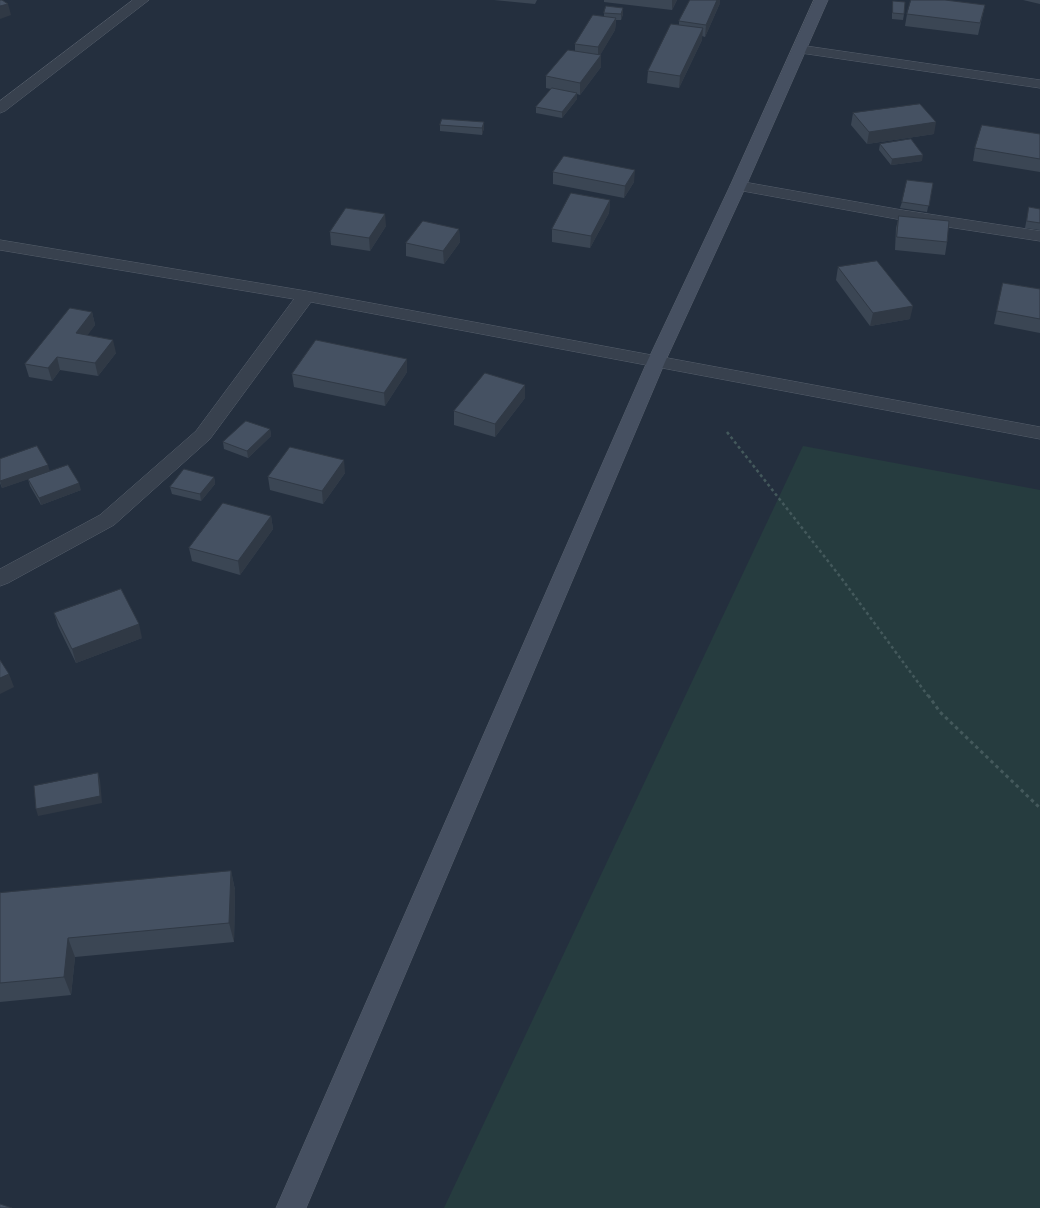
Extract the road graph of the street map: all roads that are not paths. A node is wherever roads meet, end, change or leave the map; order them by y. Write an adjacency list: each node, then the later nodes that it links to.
1 (142, 0): 5 (street)
2 (821, 0): 3 (street)
3 (799, 49): 4 (street); 6 (street)
4 (1040, 84)
5 (0, 108)
6 (738, 186): 7 (street); 10 (street)
7 (1040, 236)
8 (0, 244): 9 (street)
9 (306, 296): 10 (street); 12 (street)
10 (656, 362): 11 (street); 13 (street)
11 (1040, 433)
12 (0, 578)
13 (291, 1208)

